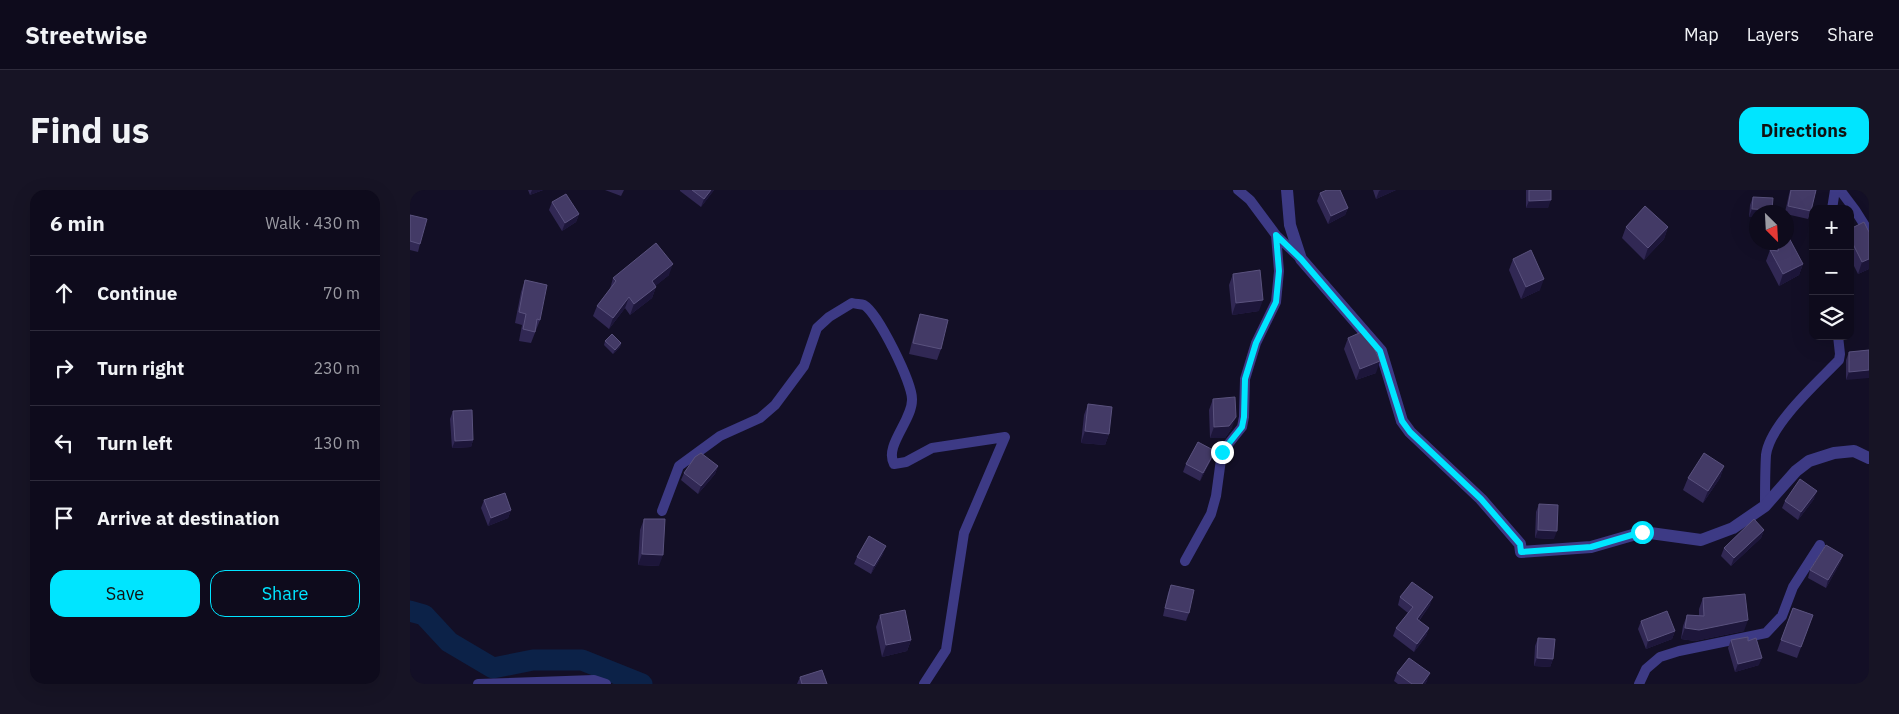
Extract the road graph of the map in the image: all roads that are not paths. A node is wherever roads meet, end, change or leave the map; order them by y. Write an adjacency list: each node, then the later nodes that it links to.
1 (1238, 190): 7 (street)
2 (1287, 190): 8 (street)
3 (1835, 190): 5 (street)
4 (1840, 190): 6 (street)
5 (1833, 205)
6 (1869, 232)
7 (1276, 235): 8 (street); 14 (street)
8 (1301, 259): 11 (street)
9 (1838, 340): 11 (street)
10 (1869, 458): 11 (street)
11 (1764, 506)
12 (662, 511): 17 (street)
13 (1820, 545): 18 (street)
14 (1185, 562)
15 (478, 684): 16 (street)
16 (606, 684)
17 (924, 684)
18 (1639, 684)

